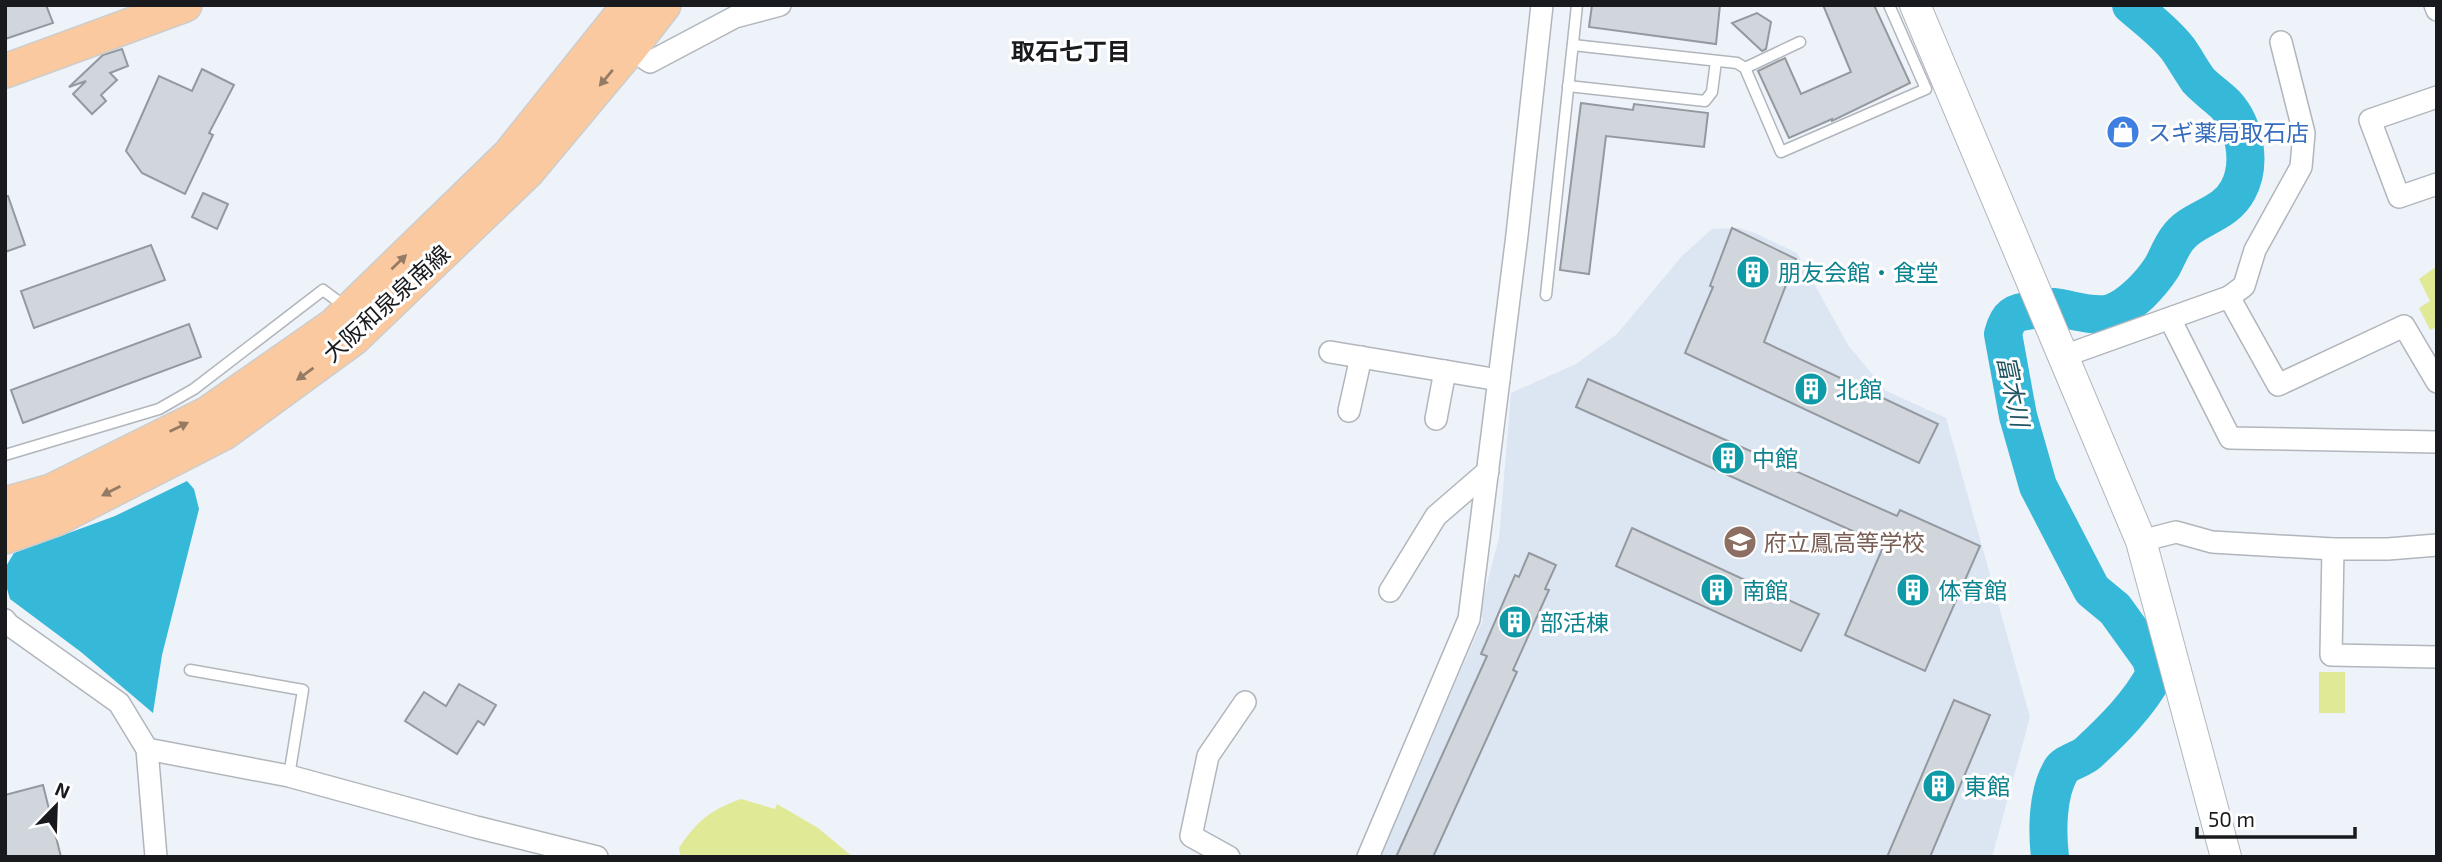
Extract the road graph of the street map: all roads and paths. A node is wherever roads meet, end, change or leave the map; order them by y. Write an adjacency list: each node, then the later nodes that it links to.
1 (185, 5): 15 (main road)
2 (629, 5): 22 (main road, 大阪和泉泉南線, one-way to 2)
3 (664, 5): 12 (main road, 大阪和泉泉南線)
4 (780, 5): 12 (street)
5 (1542, 5): 28 (street)
6 (1577, 5): 11 (lane)
7 (1889, 5): 16 (lane)
8 (1914, 5): 16 (street)
9 (1800, 42): 14 (lane)
10 (2281, 42): 21 (street)
11 (1573, 45): 13 (lane); 17 (lane)
12 (630, 49): 36 (main road, 大阪和泉泉南線, one-way to 36)
13 (1716, 61): 14 (lane); 17 (lane)
14 (1745, 68): 16 (lane)
15 (5, 71)
16 (1937, 85): 25 (street)
17 (1568, 86): 20 (lane)
18 (2437, 97): 19 (street)
19 (2437, 184)
20 (1546, 295)
21 (2229, 297): 23 (street); 29 (street)
22 (350, 310): 33 (lane); 35 (main road, 大阪和泉泉南線, one-way to 22)
23 (2170, 319): 25 (street); 32 (street)
24 (1330, 352): 26 (street)
25 (2064, 356): 37 (street)
26 (1361, 357): 27 (street); 30 (street)
27 (1445, 370): 28 (street); 31 (street)
28 (1499, 380): 34 (street)
29 (2437, 382)
30 (1349, 411)
31 (1436, 419)
32 (2437, 442)
33 (5, 455)
34 (1488, 471): 40 (street); 50 (street)
35 (5, 504)
36 (5, 537)
37 (2141, 541): 39 (street); 51 (street)
38 (2437, 545): 39 (street)
39 (2333, 548): 42 (street)
40 (1390, 591)
41 (5, 620): 45 (street)
42 (2437, 657)
43 (190, 670): 46 (lane)
44 (1245, 702): 49 (street)
45 (147, 749): 46 (street); 47 (street)
46 (289, 776): 48 (street)
47 (156, 857)
48 (597, 857)
49 (1229, 857)
50 (1368, 857)
51 (2226, 857)

